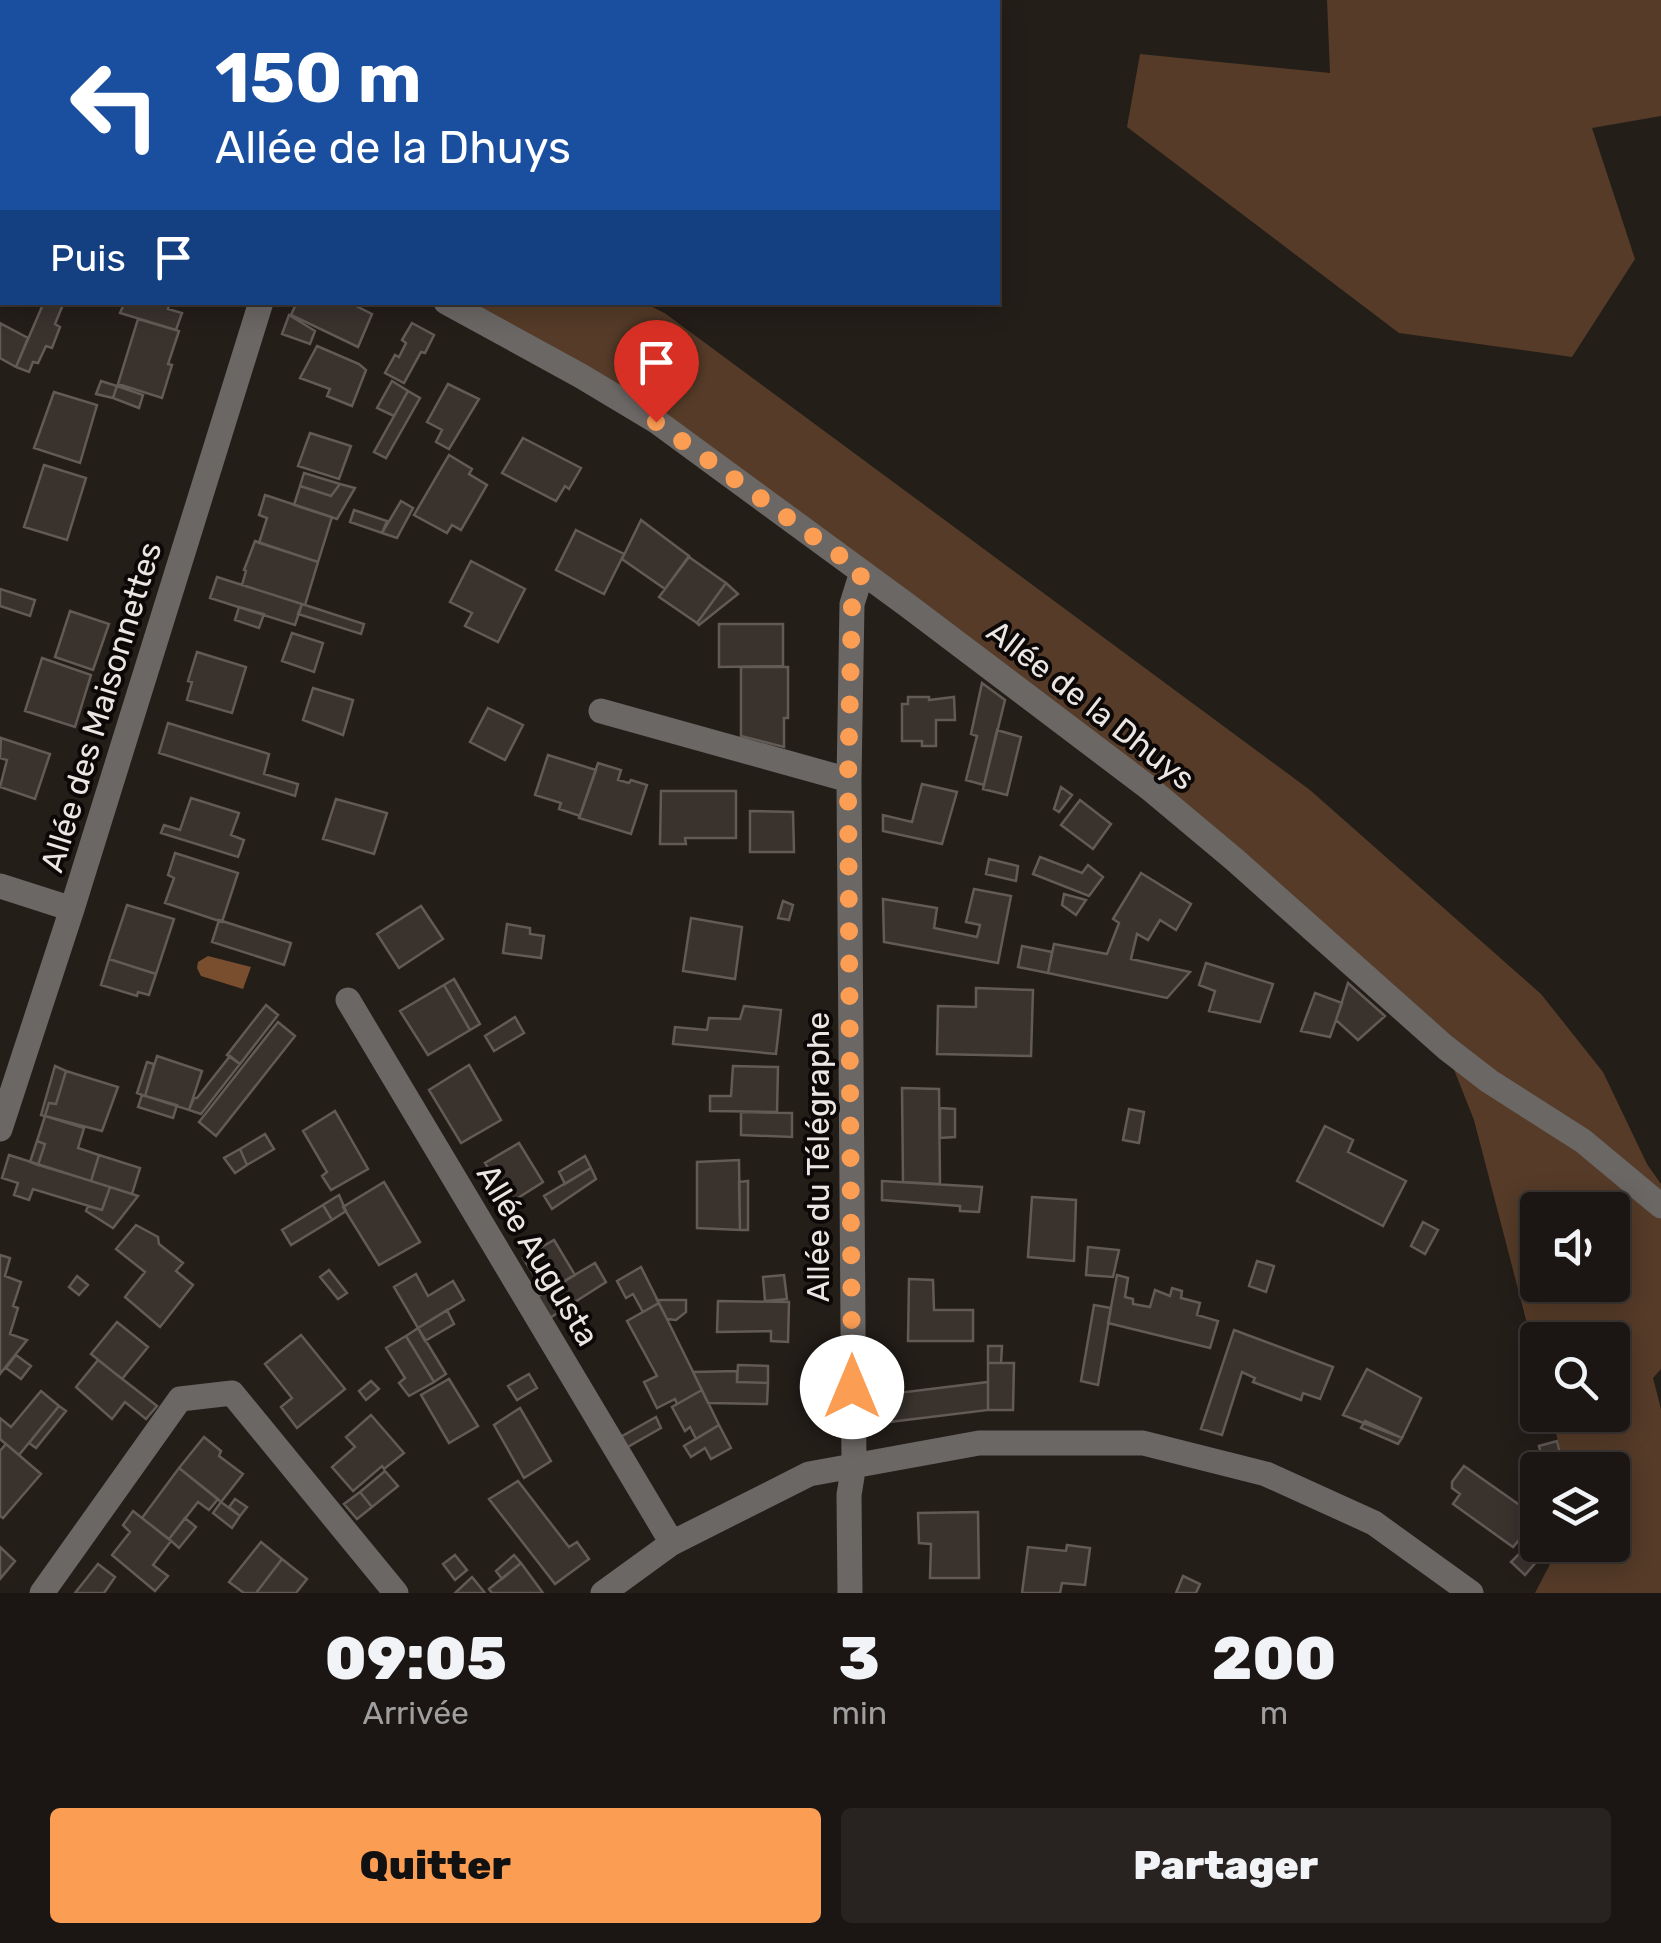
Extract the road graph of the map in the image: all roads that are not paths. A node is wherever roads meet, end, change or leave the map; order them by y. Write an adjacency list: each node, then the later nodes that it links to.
1 (260, 305): 7 (street, Allée des Maisonnettes)
2 (452, 305): 3 (street, Allée de la Dhuys)
3 (862, 572): 5 (street, Allée du Télégraphe); 10 (street, Allée de la Dhuys)
4 (601, 712): 5 (street)
5 (848, 780): 11 (street, Allée du Télégraphe)
6 (0, 886): 7 (street)
7 (72, 909): 9 (street, Allée des Maisonnettes)
8 (348, 1000): 12 (street, Allée Augusta)
9 (0, 1128)
10 (1661, 1206)
11 (854, 1464): 12 (street); 16 (street, Allée du Télégraphe); 17 (street)
12 (672, 1543): 15 (street)
13 (42, 1593): 14 (street)
14 (396, 1593)
15 (603, 1593)
16 (850, 1593)
17 (1471, 1593)

